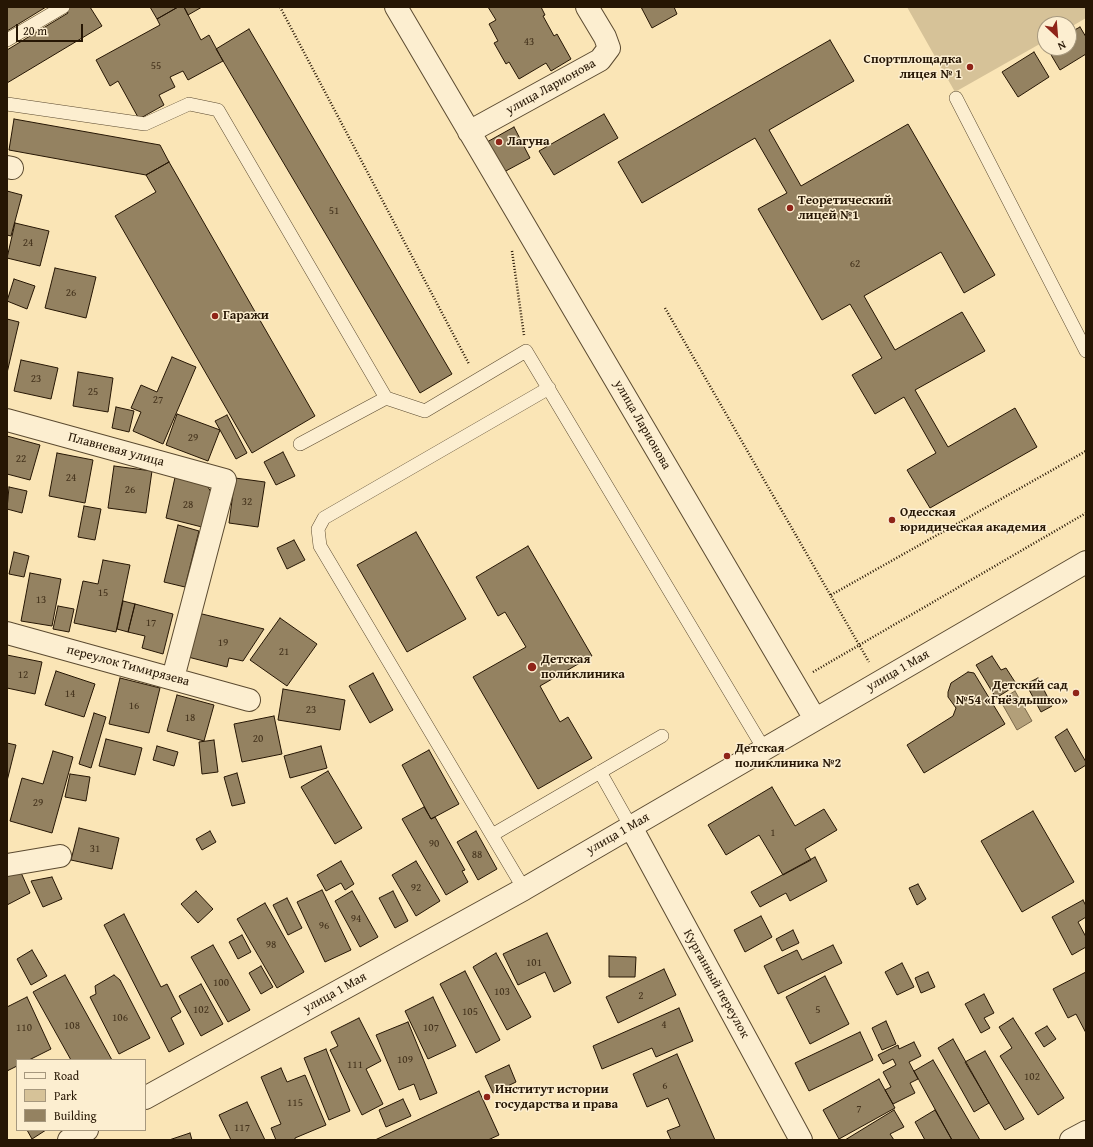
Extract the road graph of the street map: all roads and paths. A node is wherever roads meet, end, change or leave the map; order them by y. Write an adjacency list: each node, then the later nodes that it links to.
1 (63, 7): 5 (lane)
2 (280, 7): 13 (path)
3 (396, 7): 8 (street, улица Ларионова)
4 (587, 7): 8 (street, улица Ларионова)
5 (7, 40)
6 (956, 98): 12 (lane)
7 (7, 104): 15 (lane)
8 (469, 132): 26 (street, улица Ларионова)
9 (512, 244): 11 (path)
10 (665, 308): 21 (path)
11 (526, 351): 13 (lane); 14 (lane)
12 (1086, 351)
13 (478, 380): 15 (lane)
14 (549, 388): 30 (lane); 33 (lane)
15 (386, 398): 17 (lane)
16 (7, 420): 24 (street, Плавневая улица)
17 (300, 444)
18 (1086, 451): 21 (path)
19 (1086, 513): 23 (path)
20 (1086, 562): 25 (street, улица 1 Мая)
21 (831, 595): 23 (path)
22 (7, 633): 24 (street, переулок Тимирязева)
23 (859, 644): 25 (path); 26 (path)
24 (173, 678): 27 (street, переулок Тимирязева)
25 (880, 681): 28 (street, улица 1 Мая)
26 (793, 683): 28 (street, улица Ларионова)
27 (249, 700)
28 (815, 719): 30 (street, улица 1 Мая)
29 (662, 736): 31 (lane)
30 (764, 749): 32 (street, улица 1 Мая)
31 (600, 772): 32 (lane); 33 (lane)
32 (631, 827): 36 (street, улица 1 Мая); 41 (street, Курганный переулок)
33 (492, 835): 36 (lane)
34 (60, 856): 35 (street)
35 (7, 865)
36 (524, 889): 37 (street, улица 1 Мая)
37 (146, 1097)
38 (85, 1131): 40 (street)
39 (1086, 1132): 42 (street)
40 (69, 1140)
41 (801, 1140)
42 (1071, 1140)

